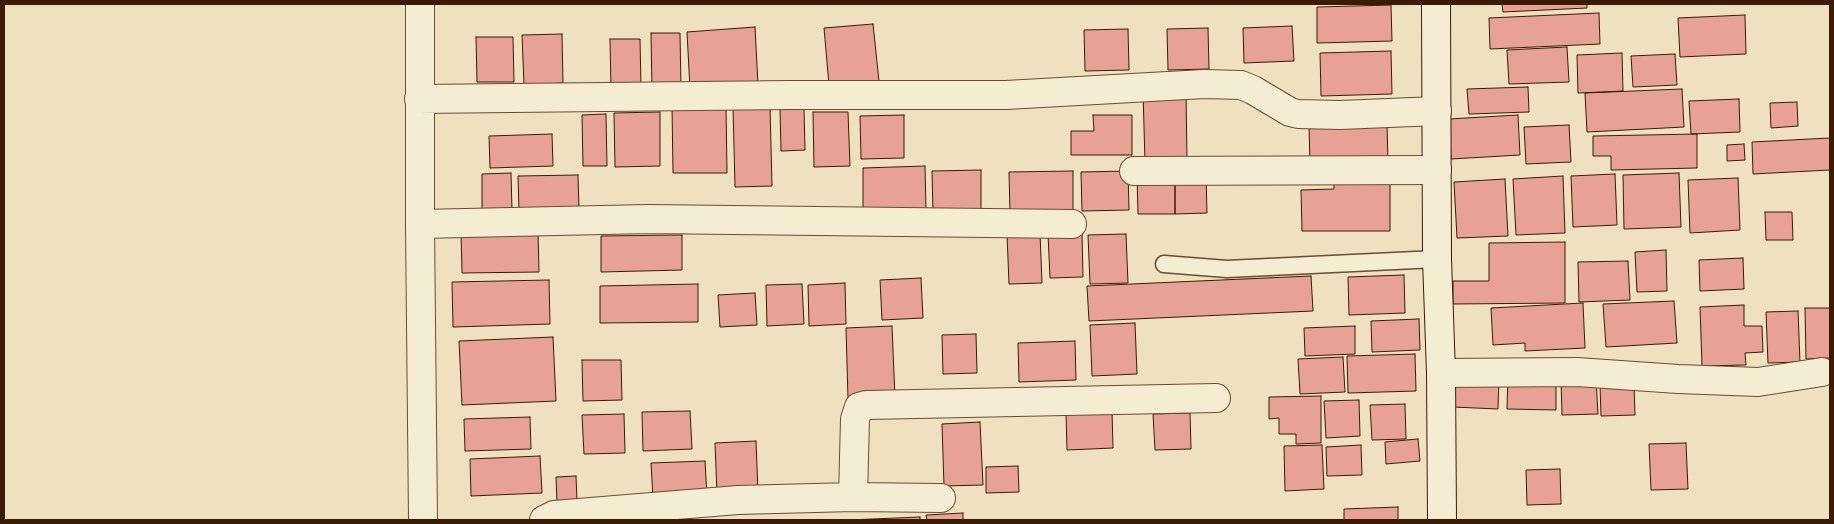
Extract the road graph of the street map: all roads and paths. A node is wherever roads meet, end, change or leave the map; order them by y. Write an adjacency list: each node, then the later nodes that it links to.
1 (420, 4): 3 (street)
2 (1436, 4): 4 (street)
3 (419, 100): 4 (street); 7 (street)
4 (1437, 110): 5 (street)
5 (1437, 170): 6 (street); 9 (street)
6 (1134, 171)
7 (420, 224): 8 (street); 16 (street)
8 (1072, 224)
9 (1437, 259): 10 (lane); 12 (street)
10 (1164, 264)
11 (1822, 372): 12 (street)
12 (1441, 374): 18 (street)
13 (1216, 398): 14 (street)
14 (853, 497): 15 (street); 17 (street)
15 (941, 498)
16 (423, 520)
17 (544, 520)
18 (1442, 520)

